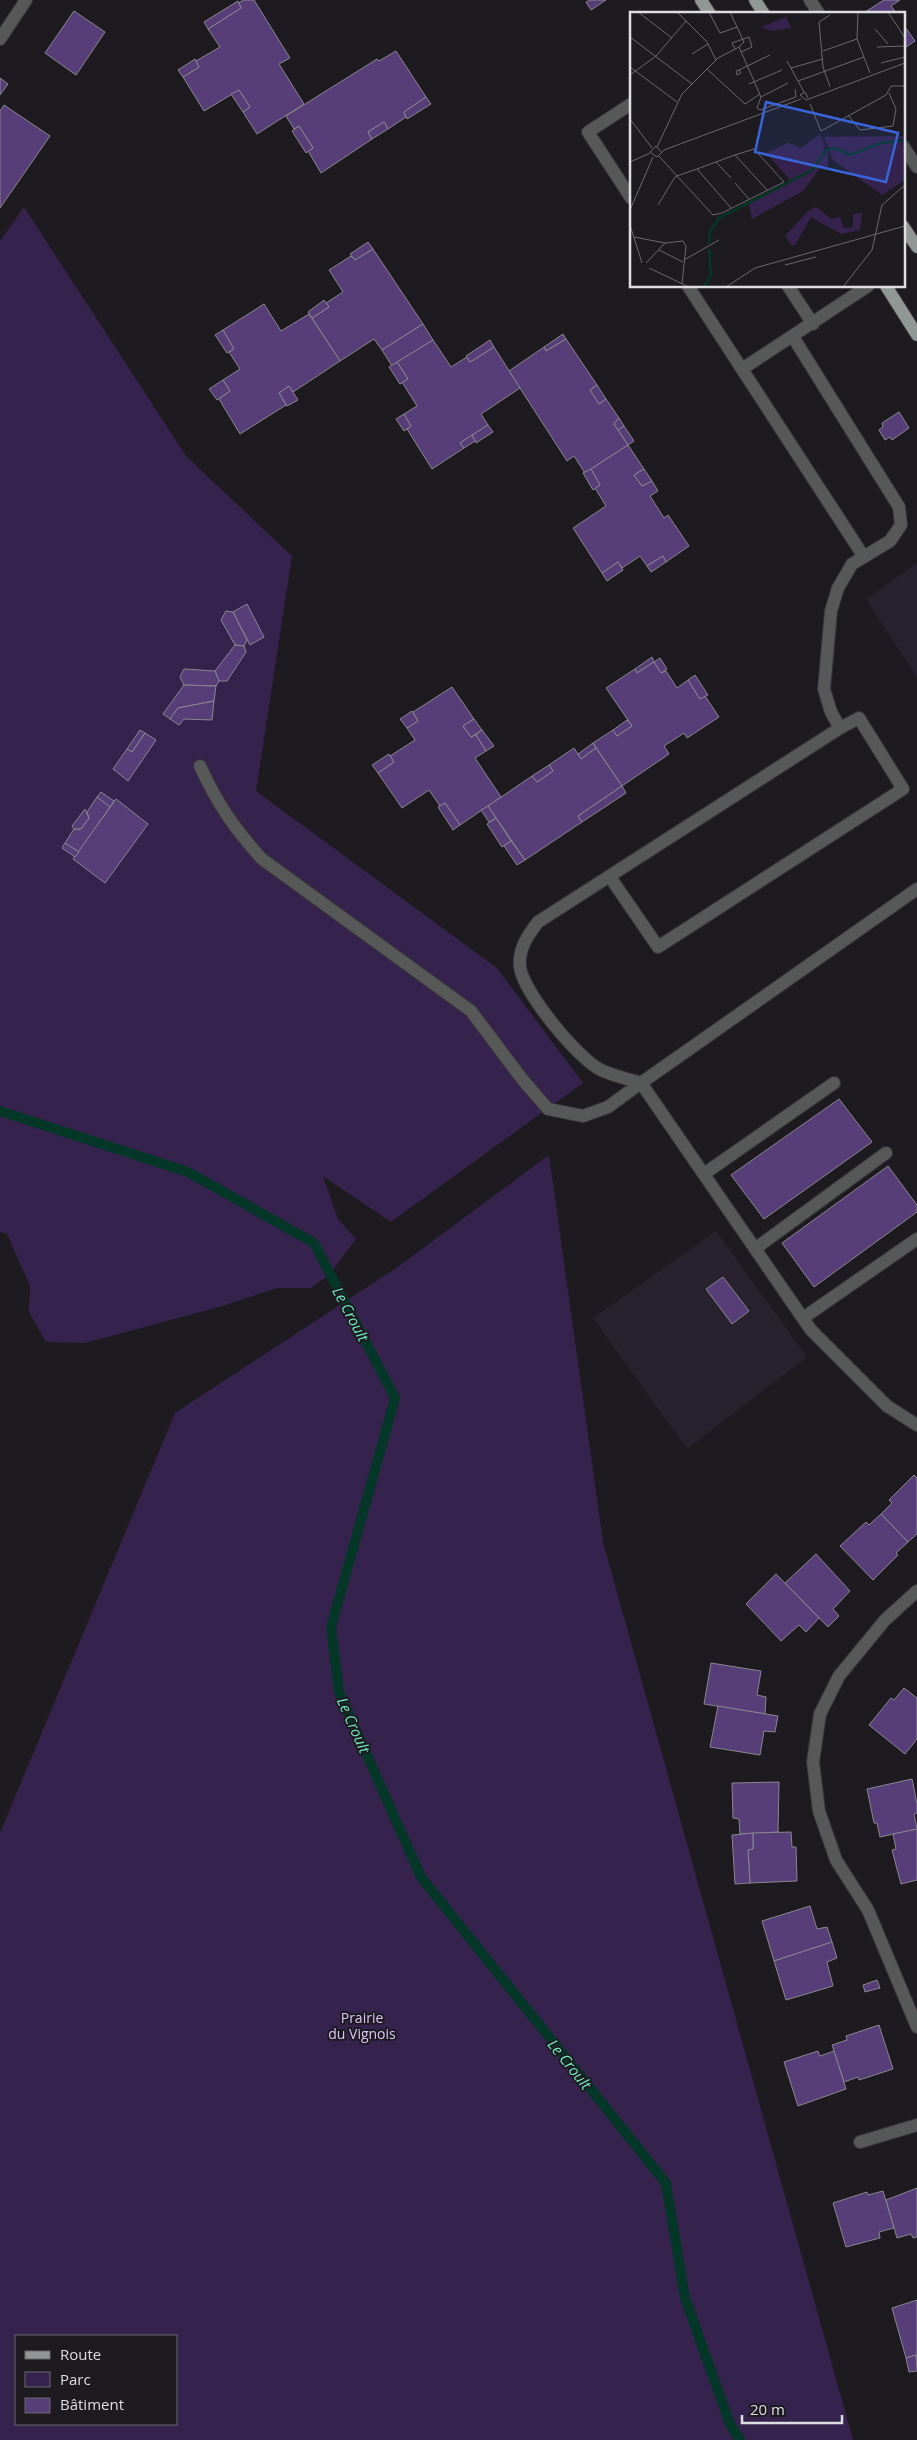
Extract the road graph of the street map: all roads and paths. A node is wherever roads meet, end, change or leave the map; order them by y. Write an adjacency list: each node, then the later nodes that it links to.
1 (26, 0): 8 (street)
2 (701, 0): 5 (main road)
3 (755, 0): 6 (main road)
4 (810, 0): 7 (street)
5 (709, 12)
6 (763, 12)
7 (818, 12)
8 (0, 39)
9 (630, 105): 12 (street)
10 (904, 148): 11 (street)
11 (917, 167)
12 (630, 196)
13 (904, 228): 14 (main road)
14 (917, 247)
15 (689, 288): 22 (street)
16 (789, 288): 19 (street)
17 (865, 288): 19 (street)
18 (887, 288): 20 (main road)
19 (812, 324): 21 (street)
20 (917, 335)
21 (793, 337): 22 (street); 23 (street)
22 (742, 369): 23 (street)
23 (864, 557): 24 (street)
24 (840, 728): 26 (street); 26 (street)
25 (200, 766): 28 (street)
26 (610, 877): 28 (street)
27 (917, 889): 28 (street)
28 (641, 1083): 31 (street)
29 (834, 1083): 31 (street)
30 (886, 1153): 33 (street)
31 (704, 1174): 33 (street)
32 (917, 1240): 34 (street)
33 (756, 1248): 34 (street)
34 (804, 1318): 35 (street)
35 (917, 1424)
36 (917, 1590): 37 (street)
37 (917, 2027)
38 (917, 2125): 39 (street)
39 (860, 2142)

